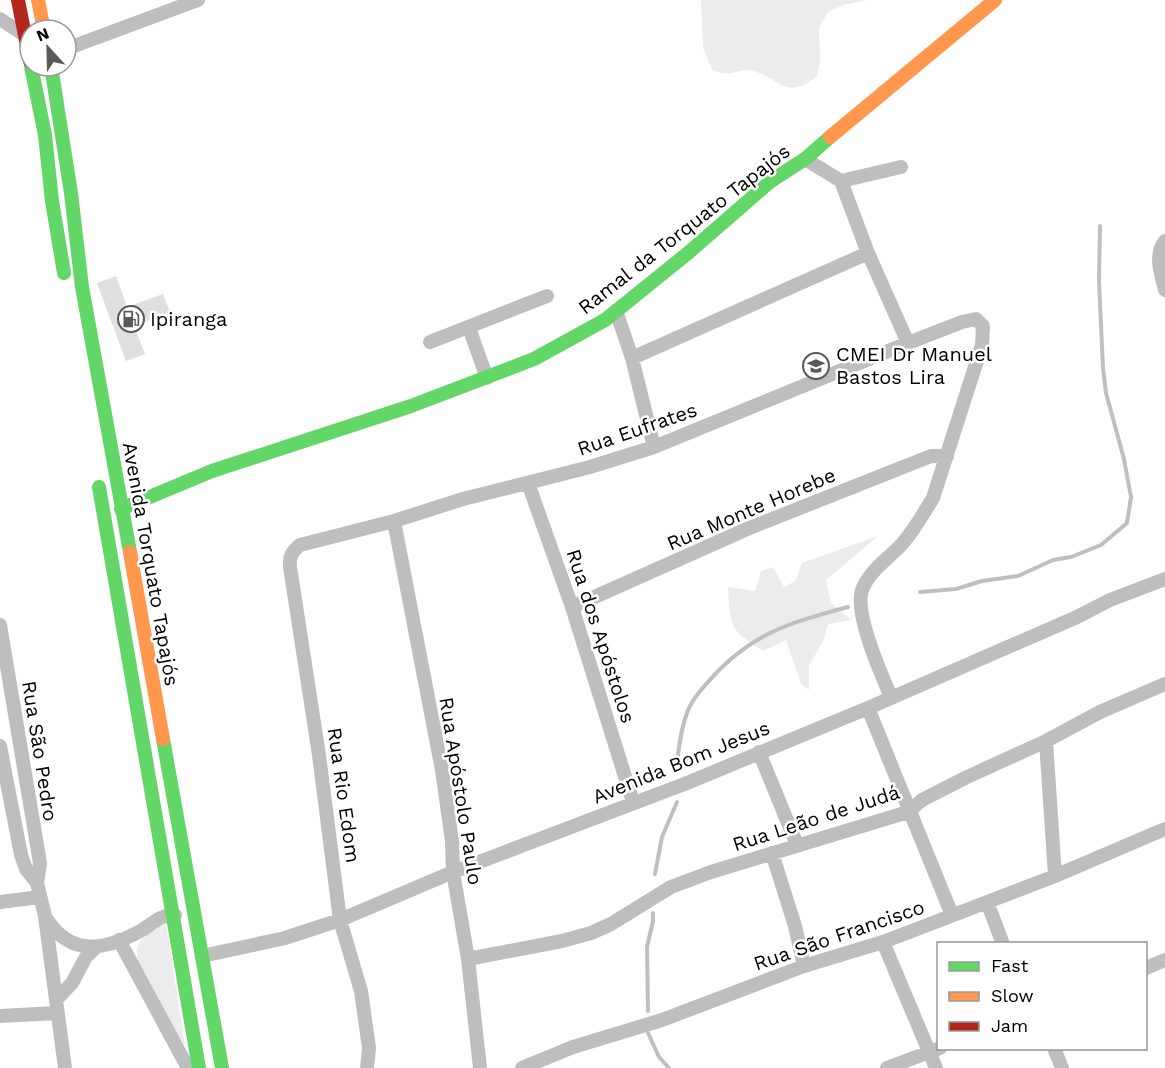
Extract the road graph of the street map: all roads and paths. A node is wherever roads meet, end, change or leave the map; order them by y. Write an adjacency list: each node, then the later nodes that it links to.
1 (18, 0): 5 (main road)
2 (38, 0): 6 (main road)
3 (198, 0): 9 (street)
4 (995, 0): 12 (main road, Ramal da Torquato Tapajós)
5 (22, 18)
6 (42, 18)
7 (0, 19): 8 (street)
8 (18, 31)
9 (78, 45)
10 (33, 78): 17 (main road)
11 (53, 78): 30 (main road, Avenida Torquato Tapajós)
12 (805, 159): 14 (street); 20 (main road, Ramal da Torquato Tapajós)
13 (901, 167): 14 (street)
14 (841, 181): 16 (street)
15 (1165, 241): 18 (street)
16 (868, 253): 23 (street); 24 (street)
17 (67, 289)
18 (1165, 290)
19 (547, 296): 21 (street)
20 (616, 311): 24 (street); 25 (main road, Ramal da Torquato Tapajós)
21 (469, 328): 22 (street); 25 (street)
22 (430, 342)
23 (908, 343): 26 (street, Rua Eufrates); 27 (street, Rua Eufrates)
24 (632, 358): 26 (street)
25 (487, 378): 30 (main road, Ramal da Torquato Tapajós)
26 (654, 447): 29 (street, Rua Eufrates)
27 (947, 456): 34 (street, Rua Monte Horebe); 37 (street)
28 (98, 478): 55 (main road, Avenida Torquato Tapajós)
29 (528, 483): 31 (street, Rua Eufrates); 34 (street, Rua dos Apóstolos)
30 (121, 509): 59 (main road, Avenida Torquato Tapajós)
31 (394, 521): 32 (street, Rua Eufrates); 49 (street, Rua Apóstolo Paulo)
32 (315, 540): 58 (street, Rua Rio Edom)
33 (1165, 579): 37 (street, Avenida Bom Jesus)
34 (573, 607): 44 (street, Rua dos Apóstolos)
35 (0, 625): 42 (street, Rua São Pedro)
36 (1165, 684): 39 (street, Rua Leão de Judá)
37 (891, 698): 38 (street, Avenida Bom Jesus)
38 (867, 708): 41 (street, Avenida Bom Jesus); 45 (street)
39 (1046, 741): 45 (street, Rua Leão de Judá); 50 (street)
40 (0, 746): 43 (street, Rua São Pedro)
41 (759, 752): 44 (street, Avenida Bom Jesus); 47 (street)
42 (28, 795): 43 (street); 51 (street, Rua São Pedro)
43 (5, 797): 51 (street, Rua São Pedro)
44 (633, 802): 49 (street, Avenida Bom Jesus)
45 (908, 812): 47 (street, Rua Leão de Judá); 56 (street)
46 (1165, 829): 50 (street, Rua São Francisco)
47 (796, 845): 48 (street, Rua Leão de Judá)
48 (772, 853): 65 (street, Rua Leão de Judá); 67 (street)
49 (453, 872): 58 (street, Avenida Bom Jesus); 65 (street, Rua Apóstolo Paulo)
50 (1055, 876): 54 (street, Rua São Francisco)
51 (37, 883): 52 (street, Rua São Pedro)
52 (40, 897): 53 (street); 57 (street, Rua São Pedro)
53 (0, 902)
54 (987, 902): 56 (street, Rua São Francisco); 62 (street)
55 (171, 915): 59 (street); 60 (street); 75 (main road, Avenida Torquato Tapajós)
56 (952, 915): 61 (street, Rua São Francisco)
57 (45, 916): 63 (street); 69 (street, Rua São Pedro)
58 (340, 920): 64 (street, Avenida Bom Jesus); 77 (street, Rua Rio Edom)
59 (198, 934): 64 (main road, Avenida Torquato Tapajós)
60 (119, 940): 63 (street); 74 (street)
61 (883, 942): 67 (street, Rua São Francisco); 72 (street)
62 (1002, 942)
63 (95, 948): 69 (street)
64 (202, 956): 76 (main road, Avenida Torquato Tapajós)
65 (468, 959): 78 (street, Rua Apóstolo Paulo)
66 (1165, 960): 68 (street)
67 (804, 966): 79 (street, Rua São Francisco)
68 (1147, 968)
69 (56, 1007): 70 (street); 73 (street, Rua São Pedro)
70 (0, 1016)
71 (1055, 1050): 82 (street)
72 (935, 1051): 80 (street); 81 (street)
73 (65, 1068)
74 (188, 1068)
75 (199, 1068)
76 (222, 1068)
77 (367, 1068)
78 (480, 1068)
79 (522, 1068)
80 (887, 1068)
81 (936, 1068)
82 (1062, 1068)

